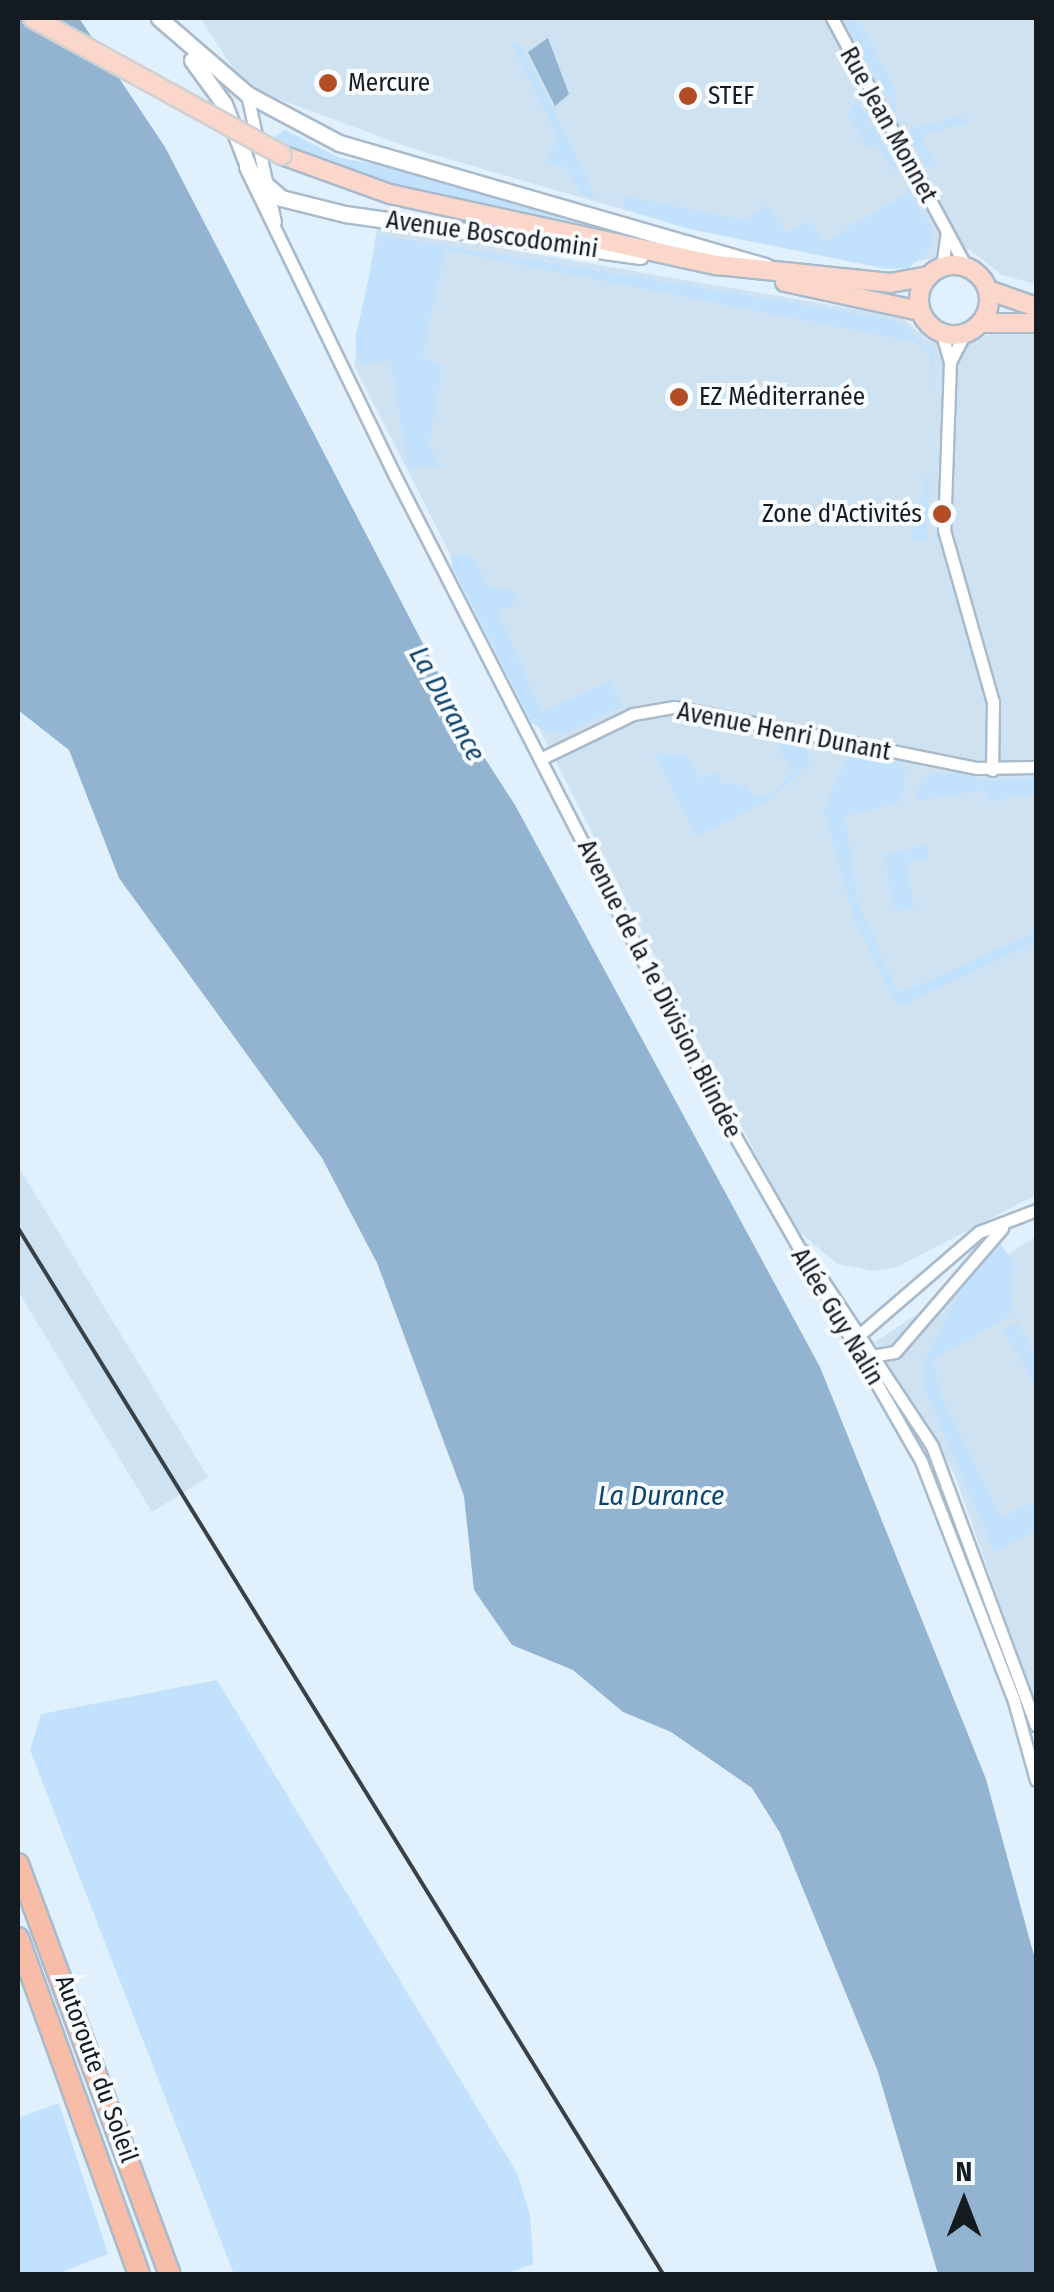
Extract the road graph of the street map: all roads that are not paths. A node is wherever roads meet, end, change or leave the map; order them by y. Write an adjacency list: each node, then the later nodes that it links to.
1 (33, 18): 9 (main road, bridge)
2 (159, 18): 4 (main road, Avenue Boscodomini); 5 (main road, Avenue Boscodomini)
3 (832, 18): 7 (street, Rue Jean Monnet)
4 (247, 94): 6 (street); 11 (main road, Avenue Boscodomini)
5 (242, 156): 6 (main road, Avenue Boscodomini); 8 (street)
6 (267, 188): 8 (street); 9 (main road, Avenue Boscodomini)
7 (947, 232): 10 (street, Rue Jean Monnet); 12 (street)
8 (279, 236): 21 (street, Avenue de la 1e Division Blindée)
9 (717, 265): 11 (main road); 15 (main road, Avenue Boscodomini)
10 (966, 267): 12 (main road); 13 (main road)
11 (774, 271): 12 (main road, Avenue Boscodomini)
12 (935, 271): 15 (main road)
13 (988, 290): 14 (main road); 16 (main road)
14 (1036, 308)
15 (920, 311): 18 (main road)
16 (981, 323): 17 (main road); 19 (main road)
17 (1036, 323)
18 (942, 334): 19 (main road); 20 (street)
19 (964, 334): 20 (street)
20 (950, 362): 23 (street)
21 (540, 759): 23 (street, Avenue Henri Dunant); 25 (street, Avenue de la 1e Division Blindée)
22 (1036, 767): 23 (street, Avenue Henri Dunant)
23 (992, 770)
24 (1036, 1210): 26 (street)
25 (779, 1219): 27 (street, Allée Guy Nalin); 30 (street, Allée Guy Nalin)
26 (1004, 1225): 28 (street); 31 (street)
27 (846, 1312): 28 (street); 29 (street, Allée Guy Nalin)
28 (874, 1320): 29 (street)
29 (861, 1331): 30 (street); 32 (street, Allée Guy Nalin)
30 (857, 1349): 32 (street); 35 (street, Allée Guy Nalin)
31 (894, 1352): 32 (street); 33 (street)
32 (878, 1357): 33 (street, Allée Guy Nalin)
33 (896, 1383): 34 (street, Allée Guy Nalin)
34 (1036, 1725)
35 (1036, 1780)
36 (18, 1864): 39 (highway, Autoroute du Soleil)
37 (18, 1938): 38 (highway, Autoroute du Soleil)
38 (139, 2274)
39 (170, 2274)

